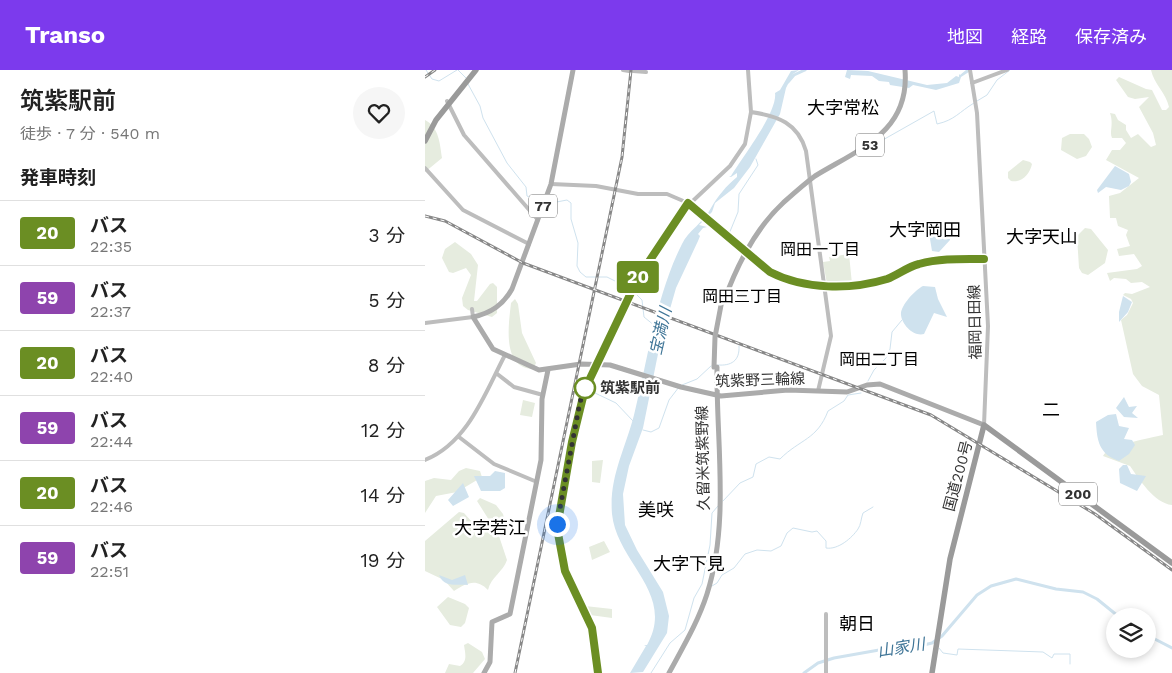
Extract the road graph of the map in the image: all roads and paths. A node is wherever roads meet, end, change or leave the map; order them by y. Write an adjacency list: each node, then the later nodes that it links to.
1 (474, 70): 11 (highway)
2 (573, 70): 17 (main road, 77)
3 (623, 70): 7 (street)
4 (748, 70): 12 (street)
5 (970, 70): 10 (street, 福岡日田線)
6 (1007, 70): 10 (street)
7 (631, 71): 8 (street)
8 (646, 72)
9 (904, 73): 16 (main road, 久留米筑紫野線 / 53)
10 (972, 82): 22 (street, 福岡日田線)
11 (448, 103): 13 (highway); 14 (highway); 19 (street)
12 (751, 112): 16 (street); 18 (street)
13 (425, 133)
14 (425, 141)
15 (425, 168): 20 (street)
16 (810, 179): 21 (main road, 久留米筑紫野線 / 53); 23 (street)
17 (551, 184): 18 (street); 19 (main road, 77)
18 (688, 203): 21 (street); 28 (street)
19 (538, 220): 20 (main road, 77)
20 (529, 244): 25 (main road, 77)
21 (744, 251): 23 (street); 33 (main road, 久留米筑紫野線 / 53, bridge)
22 (984, 259): 23 (street); 34 (street, 福岡日田線)
23 (826, 286): 31 (street)
24 (472, 309): 25 (street)
25 (473, 317): 26 (street); 27 (main road, 筑紫野三輪線)
26 (425, 323)
27 (505, 355): 29 (main road, 筑紫野三輪線); 30 (street)
28 (597, 364): 29 (main road, 筑紫野三輪線); 33 (main road, 筑紫野三輪線); 41 (street)
29 (548, 370): 32 (main road)
30 (496, 373): 32 (street); 35 (street)
31 (818, 391): 33 (main road, 筑紫野三輪線); 34 (main road, 筑紫野三輪線)
32 (543, 394): 37 (main road)
33 (716, 395): 42 (main road, 久留米筑紫野線 / 53)
34 (984, 425): 38 (highway, 国道200号 / 200); 44 (highway, 国道200号)
35 (459, 437): 36 (street); 37 (street)
36 (425, 460)
37 (537, 482): 40 (main road)
38 (1172, 563)
39 (826, 614): 43 (street)
40 (484, 673)
41 (598, 673)
42 (667, 673)
43 (826, 673)
44 (932, 673)

